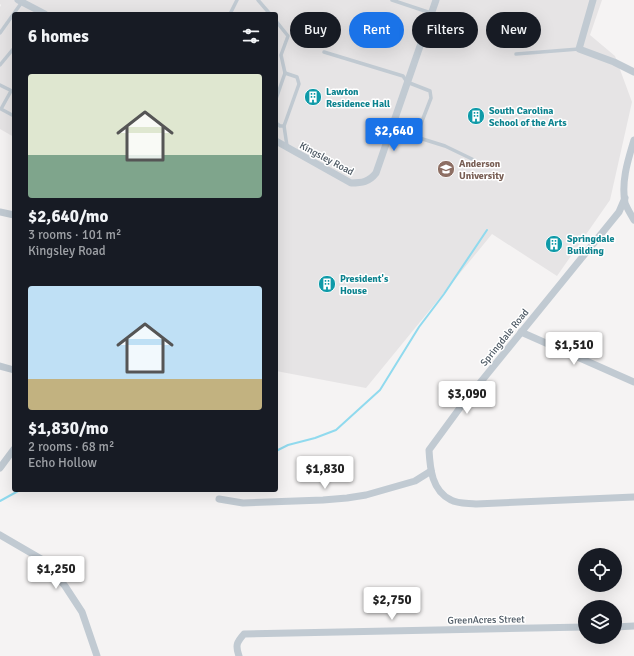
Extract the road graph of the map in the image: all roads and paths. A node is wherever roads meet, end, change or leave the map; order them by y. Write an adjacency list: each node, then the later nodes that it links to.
1 (237, 0): 9 (lane)
2 (258, 0): 10 (lane)
3 (392, 0): 11 (lane)
4 (436, 0): 12 (street, Kingsley Road)
5 (593, 0): 17 (street)
6 (20, 1): 7 (lane); 8 (street)
7 (15, 12)
8 (41, 12)
9 (231, 12)
10 (268, 12)
11 (428, 12)
12 (431, 12)
13 (12, 20): 15 (lane)
14 (278, 24): 22 (lane)
15 (0, 33)
16 (419, 48): 26 (street, Kingsley Road)
17 (579, 49): 21 (lane); 24 (street)
18 (12, 50): 23 (lane)
19 (324, 52): 26 (lane)
20 (278, 53): 22 (lane)
21 (516, 54)
22 (281, 55): 25 (lane)
23 (0, 65)
24 (634, 72)
25 (285, 73): 30 (lane); 33 (lane)
26 (407, 82): 34 (street, Kingsley Road); 35 (lane)
27 (0, 85): 28 (lane)
28 (12, 91)
29 (12, 92): 31 (lane)
30 (278, 93)
31 (12, 115)
32 (278, 124): 33 (lane)
33 (284, 126): 38 (lane)
34 (392, 129): 35 (lane); 38 (street, Kingsley Road)
35 (413, 136): 40 (lane)
36 (634, 140): 39 (street)
37 (278, 142): 38 (street, Kingsley Road)
38 (287, 147)
39 (632, 151): 41 (street)
40 (474, 160)
41 (625, 198): 44 (street); 45 (street, Springdale Road)
42 (0, 212): 43 (street)
43 (12, 215)
44 (634, 220)
45 (521, 332): 48 (street); 51 (street, Springdale Road)
46 (0, 366): 47 (street)
47 (12, 369)
48 (634, 382)
49 (12, 452): 50 (street)
50 (0, 468)
51 (431, 471): 52 (street, Springdale Road); 53 (street)
52 (634, 497)
53 (219, 499)
54 (0, 535): 58 (street)
55 (634, 626): 57 (street)
56 (578, 627): 59 (street, GreenAcres Street)
57 (622, 627)
58 (97, 656)
59 (239, 656)

